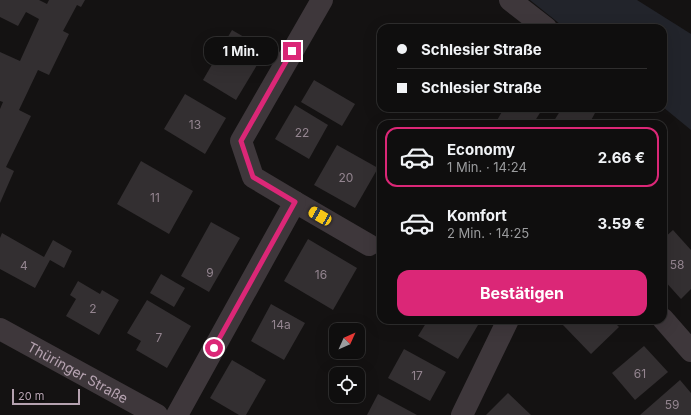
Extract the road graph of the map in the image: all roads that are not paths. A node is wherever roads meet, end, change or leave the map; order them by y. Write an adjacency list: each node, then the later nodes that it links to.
1 (322, 0): 4 (street)
2 (510, 0): 3 (street)
3 (541, 24)
4 (295, 202): 5 (street); 11 (street)
5 (369, 244)
6 (506, 324): 12 (street)
7 (667, 324): 9 (street)
8 (0, 329): 10 (street, Thüringer Straße)
9 (691, 351)
10 (157, 415)
11 (177, 415)
12 (462, 415)

